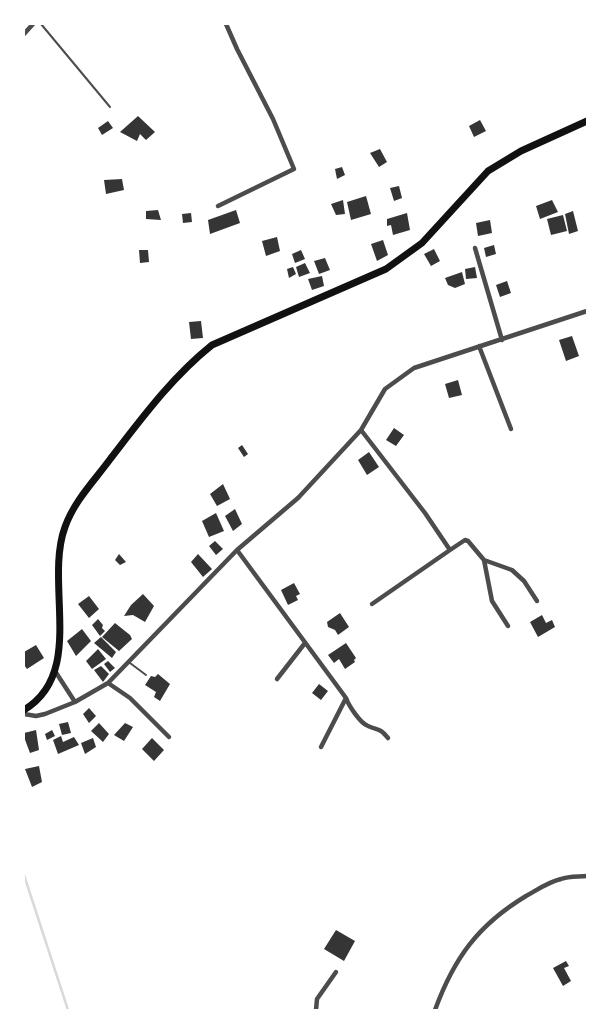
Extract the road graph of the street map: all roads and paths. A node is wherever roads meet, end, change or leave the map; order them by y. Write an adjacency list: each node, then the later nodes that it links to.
1 (34, 24): 4 (street)
2 (41, 24): 5 (lane)
3 (226, 24): 7 (street)
4 (24, 34)
5 (110, 107)
6 (587, 122): 22 (main road)
7 (218, 206)
8 (475, 248): 10 (street)
9 (587, 310): 10 (street)
10 (502, 340): 11 (street)
11 (479, 346): 12 (street); 13 (street)
12 (512, 429)
13 (361, 430): 14 (street); 15 (street)
14 (237, 550): 20 (street); 21 (street)
15 (450, 550): 16 (street); 18 (street)
16 (484, 560): 17 (street); 19 (street)
17 (537, 601)
18 (372, 604)
19 (508, 626)
20 (306, 643): 24 (street); 26 (street)
21 (128, 661): 23 (lane); 25 (street)
22 (55, 671): 27 (street); 28 (main road)
23 (146, 674)
24 (277, 679)
25 (108, 682): 27 (street); 29 (street)
26 (346, 698): 30 (street); 31 (street)
27 (75, 702): 28 (street)
28 (24, 712)
29 (169, 737)
30 (388, 738)
31 (321, 746)
32 (587, 876): 35 (street)
33 (336, 972): 34 (street)
34 (316, 1010)
35 (435, 1010)

